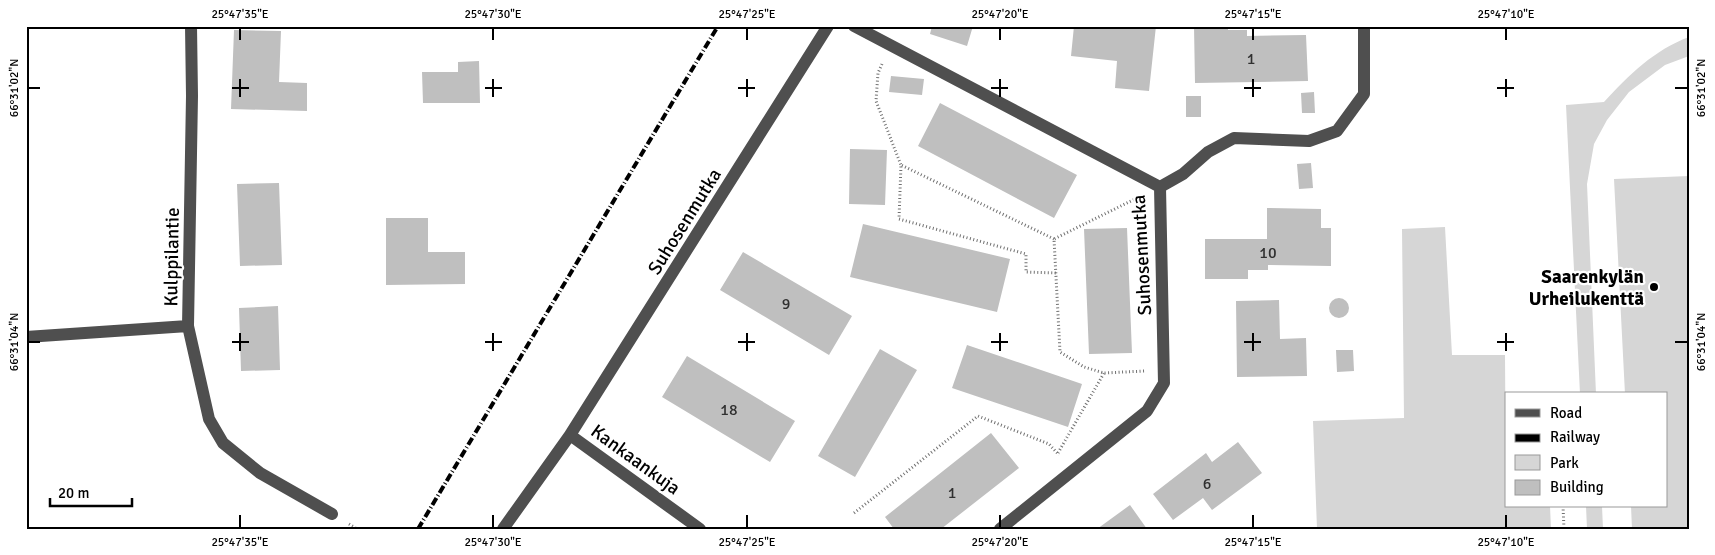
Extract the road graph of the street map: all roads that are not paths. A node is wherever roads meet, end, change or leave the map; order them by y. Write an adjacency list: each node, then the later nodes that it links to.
1 (191, 26): 6 (street, Kulppilantie)
2 (828, 26): 8 (street, Suhosenmutka)
3 (854, 26): 5 (street, Suhosenmutka)
4 (1364, 26): 5 (street)
5 (1160, 187): 12 (street, Suhosenmutka)
6 (188, 326): 7 (street, Kulppilantie); 9 (street)
7 (26, 337)
8 (570, 435): 10 (street, Kankaankuja); 11 (street, Kankaankuja)
9 (332, 514)
10 (503, 529)
11 (700, 529)
12 (1000, 529)

